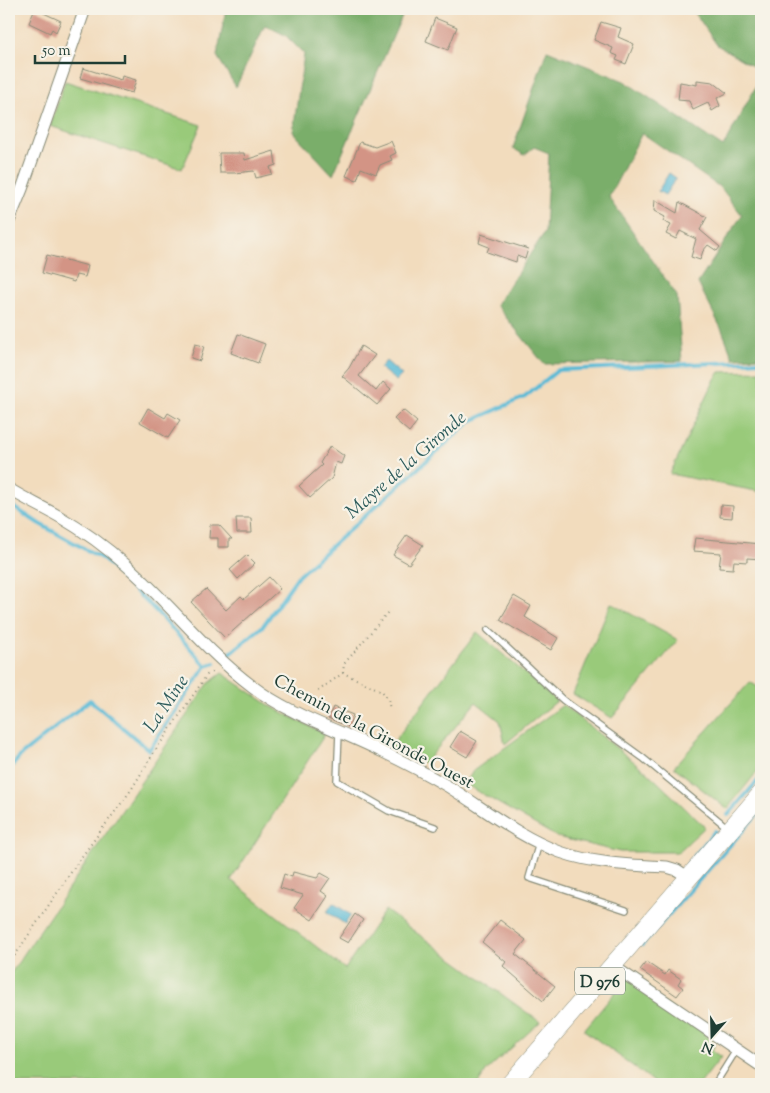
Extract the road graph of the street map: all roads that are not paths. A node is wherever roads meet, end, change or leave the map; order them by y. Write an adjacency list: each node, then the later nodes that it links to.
1 (85, 9): 2 (street)
2 (9, 221)
3 (9, 489): 5 (street, Chemin de la Gironde Ouest)
4 (488, 630): 8 (lane)
5 (339, 733): 7 (lane); 9 (street, Chemin de la Gironde Ouest)
6 (761, 794): 8 (main road, D 976)
7 (436, 827)
8 (730, 830): 10 (main road, D 976)
9 (539, 843): 10 (street, Chemin de la Gironde Ouest); 11 (lane)
10 (689, 878): 12 (main road, D 976)
11 (626, 910)
12 (613, 966): 13 (street); 15 (main road, D 976)
13 (737, 1049): 14 (street); 16 (lane)
14 (761, 1066)
15 (510, 1084)
16 (715, 1084)

